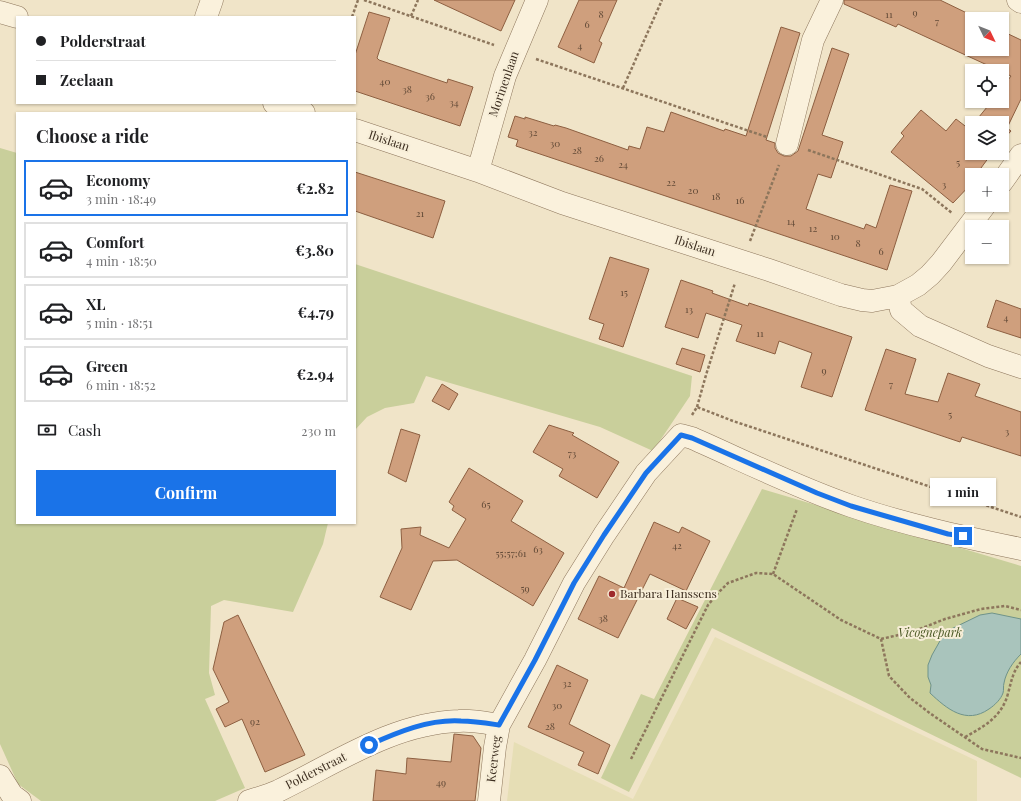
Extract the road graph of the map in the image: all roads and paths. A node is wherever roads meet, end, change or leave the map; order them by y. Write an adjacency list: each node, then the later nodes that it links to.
1 (212, 0): 11 (street)
2 (358, 0): 12 (path)
3 (364, 0): 13 (path)
4 (418, 0): 13 (path)
5 (537, 0): 15 (street, Morinenlaan)
6 (662, 0): 16 (path)
7 (832, 0): 20 (street)
8 (1018, 0): 9 (street)
9 (1021, 2)
10 (0, 12): 14 (street)
11 (206, 16)
12 (352, 16)
13 (411, 16): 15 (path)
14 (16, 17)
15 (515, 52): 16 (path); 22 (street, Morinenlaan)
16 (623, 88): 20 (path)
17 (277, 104): 18 (street)
18 (301, 112)
19 (356, 130): 22 (street, Ibislaan)
20 (788, 144): 26 (path); 28 (path)
21 (1021, 154): 23 (street)
22 (478, 171): 28 (street, Ibislaan)
23 (1009, 172)
24 (980, 212): 25 (street, Ibislaan)
25 (974, 220)
26 (965, 223)
27 (965, 231): 29 (street, Ibislaan)
28 (742, 261): 29 (street, Ibislaan); 31 (path)
29 (898, 296): 30 (street)
30 (1021, 367)
31 (697, 407): 32 (path); 34 (path)
32 (681, 435): 33 (street); 40 (street, Keerweg)
33 (805, 489): 35 (street); 36 (path)
34 (1021, 517)
35 (1021, 549)
36 (773, 574): 38 (path); 43 (path)
37 (1021, 610): 38 (path)
38 (881, 639): 41 (path)
39 (1021, 662): 41 (path)
40 (499, 725): 45 (street, Polderstraat); 48 (street, Keerweg)
41 (965, 737): 42 (path)
42 (1021, 758)
43 (631, 759)
44 (0, 776): 46 (street)
45 (276, 796): 47 (street, Polderstraat)
46 (20, 801)
47 (250, 801)
48 (489, 801)

